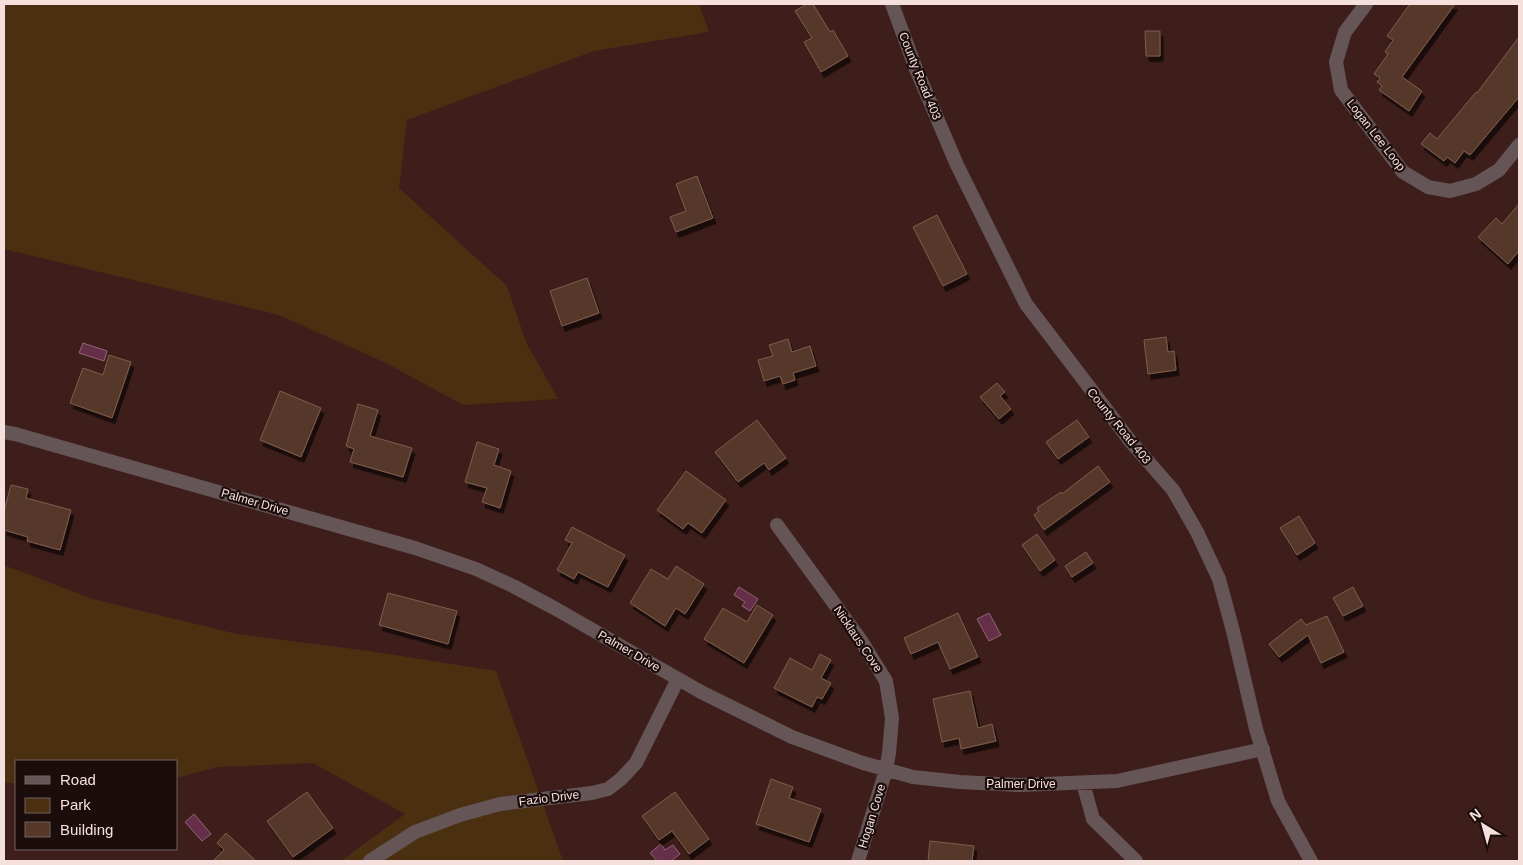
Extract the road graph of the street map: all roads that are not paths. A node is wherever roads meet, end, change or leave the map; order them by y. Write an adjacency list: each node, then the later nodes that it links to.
1 (892, 4): 7 (street, County Road 403)
2 (1366, 4): 3 (street, Logan Lee Loop)
3 (1519, 145)
4 (4, 432): 6 (street, Palmer Drive)
5 (777, 525): 8 (street, Nicklaus Cove)
6 (678, 679): 8 (street, Palmer Drive); 10 (street, Fazio Drive)
7 (1263, 749): 9 (street, Palmer Drive); 13 (street, County Road 403)
8 (886, 770): 9 (street, Palmer Drive); 11 (street, Hogan Cove)
9 (1083, 783): 12 (street)
10 (370, 861)
11 (858, 861)
12 (1136, 861)
13 (1311, 861)

